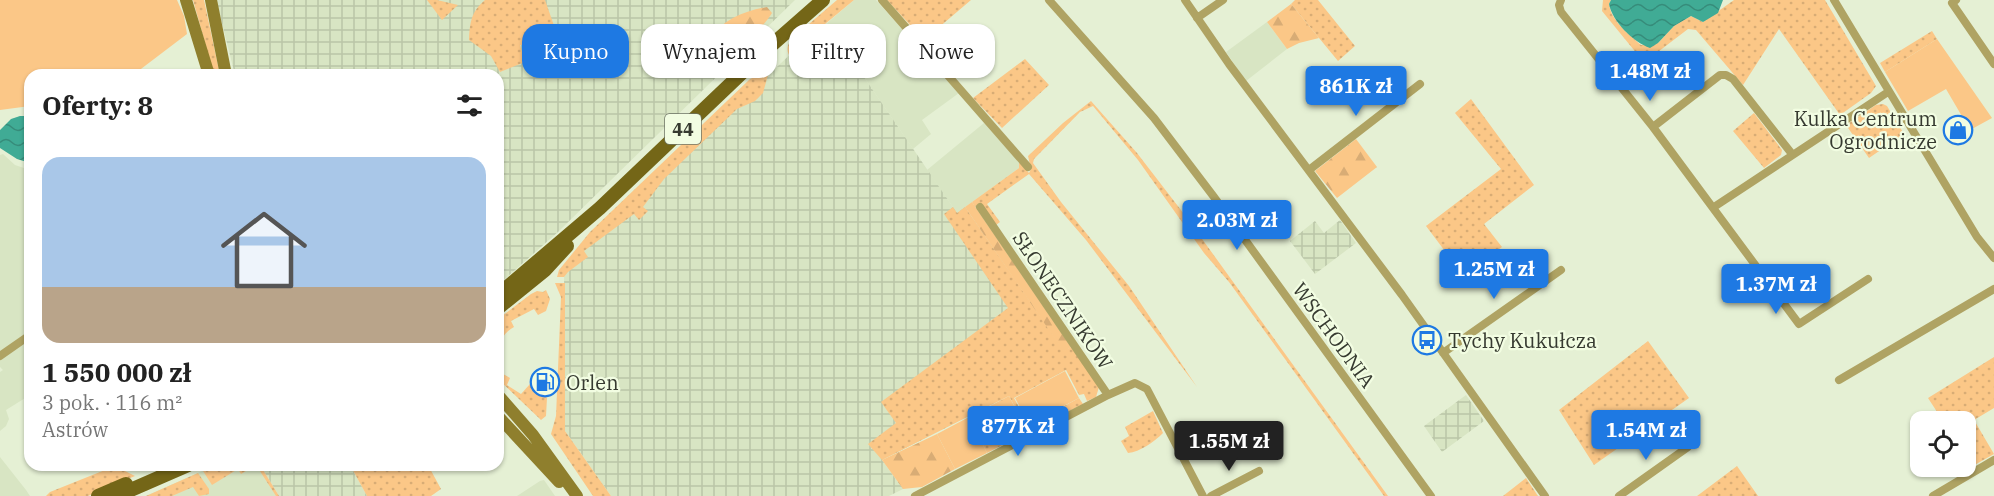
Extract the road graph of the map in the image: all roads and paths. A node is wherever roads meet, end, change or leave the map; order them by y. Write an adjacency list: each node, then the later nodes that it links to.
1 (186, 0): 13 (main road)
2 (211, 0): 14 (main road)
3 (823, 0): 23 (main road, 44)
4 (882, 0): 19 (street)
5 (1049, 0): 48 (street, WSCHODNIA)
6 (1185, 0): 11 (street)
7 (1223, 0): 11 (street)
8 (1561, 0): 17 (street)
9 (1834, 0): 16 (street)
10 (1954, 2): 12 (street)
11 (1197, 18): 20 (street)
12 (1994, 64)
13 (207, 69)
14 (225, 69)
15 (1419, 84): 20 (street)
16 (1888, 92): 18 (street); 24 (street)
17 (1653, 127): 18 (street); 22 (street)
18 (1792, 154): 22 (street)
19 (1028, 167)
20 (1309, 170): 31 (street)
21 (980, 207): 34 (street, SŁONECZNIKÓW)
22 (1714, 207): 26 (street)
23 (600, 208): 28 (main road, 44); 29 (main road, 44)
24 (1994, 258)
25 (1561, 270): 31 (street)
26 (1868, 279)
27 (1994, 288): 33 (street)
28 (504, 290)
29 (504, 303)
30 (24, 339): 32 (street)
31 (1443, 353): 49 (street)
32 (0, 356)
33 (1839, 380)
34 (1108, 395): 45 (street); 46 (street, SŁONECZNIKÓW)
35 (504, 402): 44 (main road)
36 (504, 422): 44 (main road)
37 (1688, 447): 50 (street)
38 (1994, 460): 51 (street)
39 (155, 471): 42 (main road)
40 (174, 471): 43 (main road)
41 (1259, 471): 47 (street)
42 (98, 496)
43 (117, 496)
44 (575, 496)
45 (915, 496)
46 (1203, 496)
47 (1211, 496)
48 (1431, 496)
49 (1545, 496)
50 (1619, 496)
51 (1933, 496)

